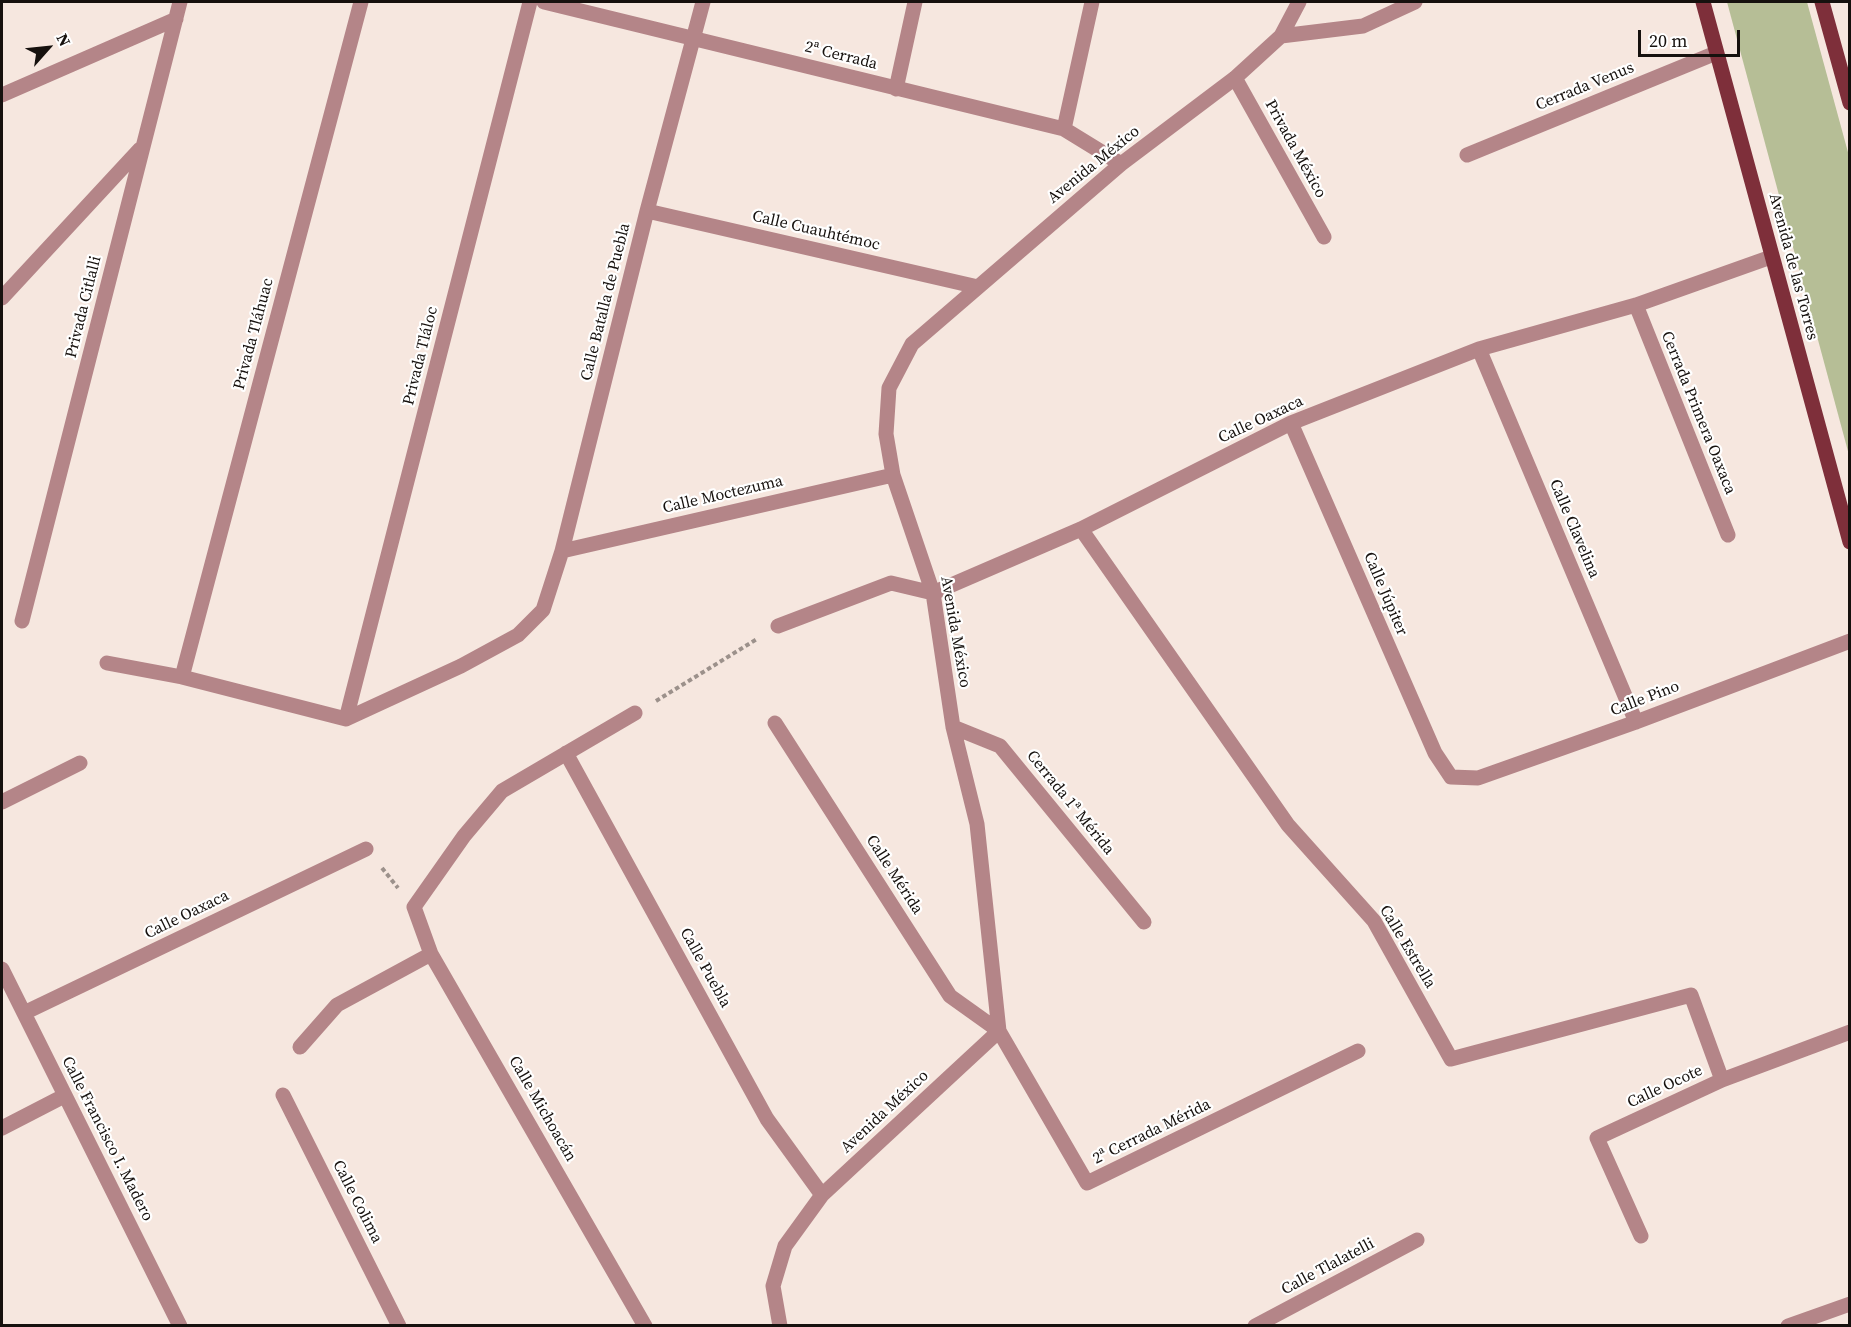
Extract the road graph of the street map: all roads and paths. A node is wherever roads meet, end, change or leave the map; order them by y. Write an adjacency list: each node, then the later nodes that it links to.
1 (180, 2): 12 (street, Privada Citlalli)
2 (361, 2): 42 (street, Privada Tláhuac)
3 (530, 2): 44 (street, Privada Tláloc)
4 (544, 2): 14 (street, 2ª Cerrada)
5 (703, 2): 14 (street, Calle Batalla de Puebla)
6 (915, 2): 17 (street)
7 (1092, 2): 20 (street)
8 (1299, 2): 13 (street, Avenida México)
9 (1415, 2): 13 (street)
10 (1703, 2): 15 (main road, Avenida de las Torres)
11 (1822, 2): 19 (main road)
12 (176, 19): 18 (street); 21 (street, Privada Citlalli)
13 (1281, 36): 16 (street, Avenida México)
14 (693, 37): 17 (street, 2ª Cerrada); 24 (street, Calle Batalla de Puebla)
15 (1716, 52): 22 (street, Cerrada Venus); 26 (main road, Avenida de las Torres)
16 (1234, 78): 23 (street, Avenida México); 25 (street, Privada México)
17 (896, 89): 20 (street, 2ª Cerrada)
18 (2, 95)
19 (1850, 103)
20 (1064, 129): 23 (street, 2ª Cerrada)
21 (143, 146): 28 (street); 38 (street, Privada Citlalli)
22 (1467, 155)
23 (1121, 164): 27 (street, Avenida México)
24 (647, 211): 27 (street, Calle Cuauhtémoc); 36 (street, Calle Batalla de Puebla)
25 (1324, 237)
26 (1771, 257): 29 (street, Calle Oaxaca); 35 (main road, Avenida de las Torres)
27 (978, 287): 32 (street, Avenida México)
28 (2, 298)
29 (1636, 305): 30 (street, Calle Oaxaca); 34 (street, Cerrada Primera Oaxaca)
30 (1479, 349): 31 (street, Calle Oaxaca); 45 (street, Calle Clavelina)
31 (1291, 423): 33 (street, Calle Oaxaca); 50 (street, Calle Júpiter)
32 (893, 475): 36 (street, Calle Moctezuma); 37 (street, Avenida México)
33 (1081, 529): 37 (street, Calle Oaxaca); 62 (street, Calle Estrella)
34 (1728, 535)
35 (1850, 542)
36 (562, 551): 44 (street, Calle Batalla de Puebla)
37 (933, 593): 39 (street); 47 (street, Avenida México)
38 (22, 621)
39 (778, 626): 43 (path)
40 (1850, 641): 45 (street, Calle Pino)
41 (107, 663): 42 (street)
42 (182, 677): 44 (street)
43 (634, 713): 48 (street)
44 (346, 719)
45 (1636, 722): 50 (street, Calle Pino)
46 (775, 723): 58 (street, Calle Mérida)
47 (953, 727): 54 (street, Cerrada 1ª Mérida); 58 (street, Avenida México)
48 (566, 753): 53 (street); 66 (street, Calle Puebla)
49 (80, 763): 51 (street)
50 (1450, 777)
51 (2, 802)
52 (366, 849): 53 (path); 57 (street, Calle Oaxaca)
53 (414, 908): 55 (street, Calle Michoacán)
54 (1143, 922)
55 (431, 954): 60 (street); 72 (street, Calle Michoacán)
56 (2, 969): 57 (street, Calle Francisco I. Madero)
57 (24, 1013): 64 (street, Calle Francisco I. Madero)
58 (999, 1031): 61 (street, 2ª Cerrada Mérida); 66 (street, Avenida México)
59 (1850, 1032): 62 (street, Calle Ocote)
60 (300, 1047)
61 (1358, 1051)
62 (1722, 1080): 67 (street, Calle Ocote)
63 (283, 1095): 71 (street, Calle Colima)
64 (64, 1096): 65 (street); 70 (street, Calle Francisco I. Madero)
65 (2, 1128)
66 (822, 1195): 73 (street, Avenida México)
67 (1641, 1236)
68 (1417, 1240): 74 (street, Calle Tlalatelli)
69 (1850, 1304): 75 (street)
70 (180, 1326)
71 (399, 1326)
72 (645, 1326)
73 (780, 1326)
74 (1255, 1326)
75 (1788, 1326)

